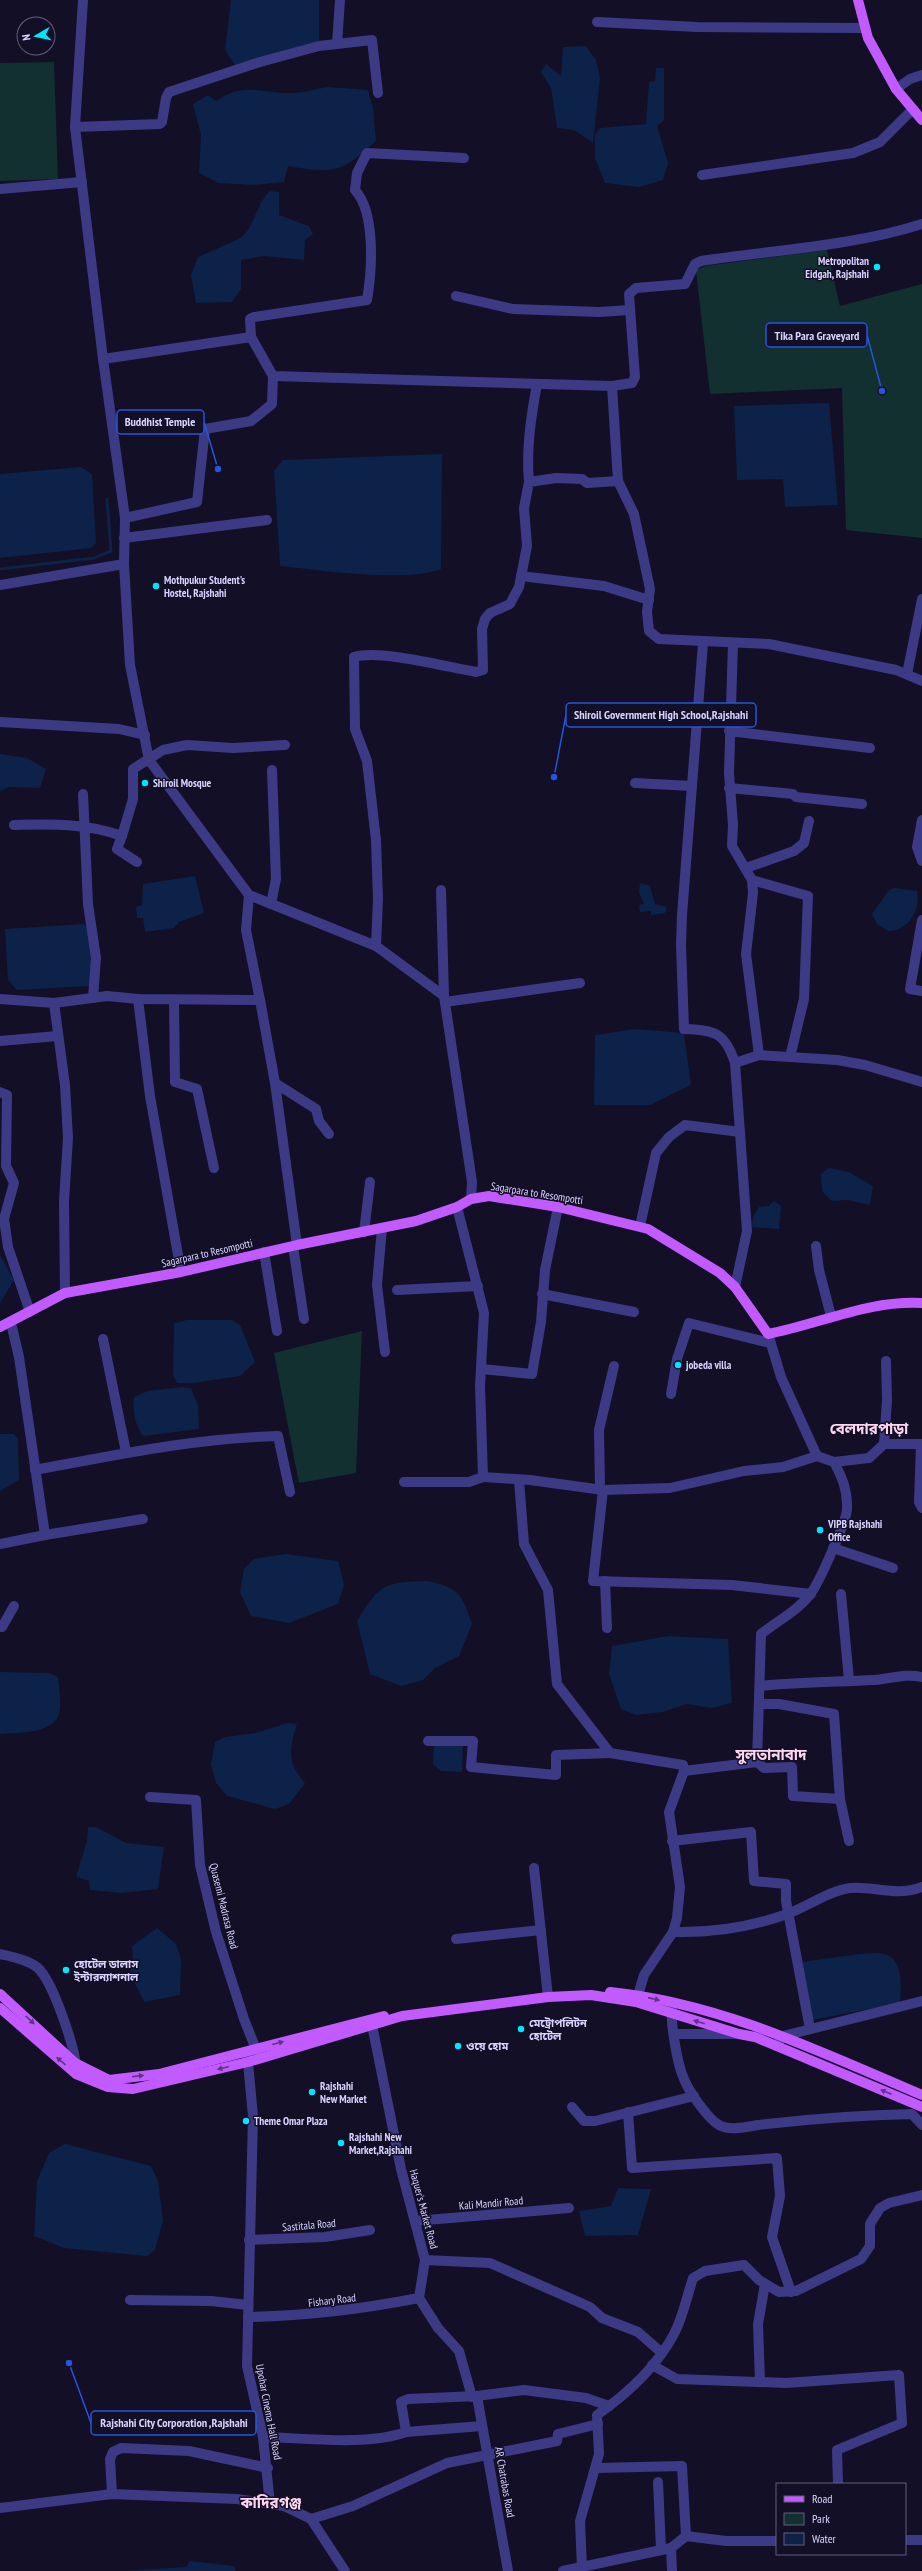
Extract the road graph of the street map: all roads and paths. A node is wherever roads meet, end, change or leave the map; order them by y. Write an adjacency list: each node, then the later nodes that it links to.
1 (83, 0): 12 (street)
2 (340, 0): 6 (street)
3 (858, 0): 5 (main road)
4 (597, 22): 5 (street)
5 (864, 28): 8 (main road)
6 (338, 44): 9 (street); 12 (street)
7 (922, 76): 8 (street)
8 (896, 89): 10 (main road)
9 (378, 93)
10 (913, 109): 11 (main road); 14 (street)
11 (922, 120)
12 (75, 127): 15 (street)
13 (464, 158): 20 (street)
14 (702, 175)
15 (82, 182): 16 (street); 21 (street)
16 (0, 190)
17 (922, 224): 19 (street)
18 (456, 296): 19 (street)
19 (630, 310): 24 (street)
20 (251, 337): 21 (street); 22 (street)
21 (103, 359): 27 (street)
22 (273, 376): 23 (street); 27 (street)
23 (537, 384): 24 (street); 25 (street)
24 (612, 386): 26 (street)
25 (528, 482): 26 (street); 31 (street)
26 (618, 482): 34 (street)
27 (125, 518): 29 (street)
28 (267, 520): 29 (street)
29 (124, 538): 30 (street)
30 (124, 564): 32 (street); 41 (street)
31 (521, 576): 34 (street); 64 (street)
32 (0, 585)
33 (922, 599): 37 (street)
34 (649, 600): 35 (street)
35 (704, 643): 36 (street); 47 (street)
36 (733, 644): 37 (street); 40 (street)
37 (907, 674): 38 (street)
38 (922, 681)
39 (0, 722): 41 (street)
40 (729, 731): 43 (street); 48 (street)
41 (145, 735): 44 (street)
42 (285, 745): 44 (street)
43 (870, 748)
44 (149, 760): 55 (street); 61 (street)
45 (272, 770): 62 (street)
46 (636, 783): 47 (street)
47 (692, 786): 78 (street)
48 (729, 788): 50 (street); 58 (street)
49 (83, 794): 54 (street)
50 (862, 804)
51 (922, 820): 56 (street)
52 (809, 821): 58 (street)
53 (14, 825): 54 (street)
54 (86, 826): 55 (street); 67 (street)
55 (122, 836): 57 (street)
56 (922, 860)
57 (137, 862)
58 (746, 868): 59 (street)
59 (752, 880): 76 (street); 77 (street)
60 (441, 890): 70 (street)
61 (250, 895): 62 (street); 72 (street)
62 (271, 904): 64 (street)
63 (922, 920): 66 (street)
64 (376, 946): 70 (street)
65 (580, 983): 70 (street)
66 (922, 991)
67 (93, 998): 69 (street); 73 (street)
68 (0, 999): 73 (street)
69 (138, 999): 71 (street); 95 (street)
70 (444, 999): 86 (street)
71 (174, 1000): 72 (street); 84 (street)
72 (260, 1000): 80 (street)
73 (54, 1003): 74 (street)
74 (57, 1036): 75 (street); 99 (street)
75 (0, 1041)
76 (759, 1056): 77 (street); 78 (street)
77 (790, 1057): 79 (street)
78 (736, 1063): 82 (street)
79 (922, 1082)
80 (275, 1083): 83 (street); 92 (street)
81 (0, 1092): 102 (street)
82 (740, 1132): 89 (street); 97 (street)
83 (329, 1134)
84 (214, 1168)
85 (370, 1182): 91 (street)
86 (471, 1199): 87 (main road, Sagarpara to Resompotti); 88 (main road, Sagarpara to Resompotti)
87 (457, 1207): 90 (main road, Sagarpara to Resompotti); 96 (street)
88 (558, 1207): 89 (main road, Sagarpara to Resompotti); 100 (street)
89 (640, 1226): 97 (main road, Sagarpara to Resompotti)
90 (382, 1228): 91 (main road, Sagarpara to Resompotti); 111 (street)
91 (364, 1232): 92 (main road, Sagarpara to Resompotti)
92 (295, 1245): 94 (main road, Sagarpara to Resompotti); 105 (street)
93 (816, 1246): 104 (street)
94 (264, 1252): 95 (main road, Sagarpara to Resompotti); 108 (street)
95 (181, 1272): 99 (main road, Sagarpara to Resompotti)
96 (478, 1286): 98 (street); 114 (street)
97 (735, 1287): 109 (main road, Sagarpara to Resompotti)
98 (398, 1290)
99 (65, 1293): 102 (main road, Sagarpara to Resompotti)
100 (542, 1294): 103 (street); 114 (street)
101 (922, 1303): 104 (main road)
102 (30, 1312): 106 (main road, Sagarpara to Resompotti)
103 (634, 1312)
104 (832, 1316): 109 (main road)
105 (304, 1319)
106 (10, 1323): 107 (main road, Sagarpara to Resompotti); 121 (street)
107 (0, 1327)
108 (277, 1331)
109 (769, 1338): 115 (street); 119 (street)
110 (103, 1339): 118 (street)
111 (385, 1352)
112 (886, 1361): 116 (street)
113 (614, 1366): 125 (street)
114 (481, 1368): 122 (street)
115 (670, 1394)
116 (884, 1444): 117 (street); 120 (street)
117 (922, 1444): 127 (street)
118 (126, 1452): 121 (street); 126 (street)
119 (817, 1456): 120 (street); 125 (street)
120 (834, 1462): 131 (street)
121 (35, 1470): 129 (street)
122 (483, 1477): 123 (street); 124 (street)
123 (519, 1480): 125 (street); 144 (street)
124 (404, 1482)
125 (602, 1490): 133 (street)
126 (290, 1492)
127 (922, 1508)
128 (143, 1518): 129 (street)
129 (46, 1535): 130 (street)
130 (0, 1544)
131 (833, 1548): 132 (street); 134 (street)
132 (892, 1568)
133 (605, 1581): 134 (street); 138 (street)
134 (811, 1594): 141 (street)
135 (841, 1594): 140 (street)
136 (14, 1606): 137 (street)
137 (0, 1627)
138 (607, 1628)
139 (922, 1677): 140 (street)
140 (848, 1680): 141 (street)
141 (760, 1686): 142 (street)
142 (758, 1704): 145 (street); 148 (street)
143 (428, 1741): 144 (street)
144 (610, 1753): 146 (street)
145 (757, 1762): 146 (street); 148 (street)
146 (684, 1771): 149 (street)
147 (150, 1797): 171 (street, Quasemi Madrasa Road)
148 (840, 1799): 150 (street)
149 (672, 1841): 153 (street); 155 (street)
150 (849, 1841)
151 (534, 1868): 154 (street)
152 (922, 1887): 153 (street)
153 (788, 1914): 155 (street); 166 (street)
154 (541, 1930): 156 (street); 159 (street)
155 (673, 1932): 160 (street)
156 (456, 1939)
157 (0, 1954): 172 (street)
158 (0, 1994): 172 (main road, one-way to 172)
159 (548, 1995): 160 (main road); 165 (main road); 171 (main road, one-way to 159)
160 (636, 1998): 162 (main road, one-way to 162); 164 (main road)
161 (922, 2001): 166 (street)
162 (672, 2003): 164 (street); 169 (main road)
163 (0, 2008): 173 (main road, one-way to 163)
164 (671, 2014): 167 (street); 168 (main road, one-way to 164)
165 (372, 2025): 171 (main road); 183 (street, Haquer's Market Road)
166 (810, 2029): 169 (street)
167 (674, 2034): 168 (street); 175 (street)
168 (739, 2034): 170 (main road)
169 (783, 2036): 170 (street); 174 (main road)
170 (776, 2046): 177 (main road, one-way to 170)
171 (253, 2056): 172 (main road, one-way to 171); 173 (main road, one-way to 173); 185 (street, Upohar Cinema Hall Road)
172 (75, 2063): 173 (street)
173 (76, 2074)
174 (922, 2095)
175 (694, 2096): 178 (street); 179 (street)
176 (572, 2107): 178 (street)
177 (922, 2107): 179 (street)
178 (628, 2112): 188 (street)
179 (912, 2114): 180 (street)
180 (922, 2125)
181 (922, 2194): 188 (street)
182 (569, 2208): 183 (street, Kali Mandir Road)
183 (415, 2221): 186 (street, Haquer's Market Road)
184 (370, 2230): 185 (street, Sastitala Road)
185 (249, 2240): 191 (street, Upohar Cinema Hall Road)
186 (425, 2260): 189 (street); 193 (street, Haquer's Market Road)
187 (765, 2284): 188 (street); 193 (street); 195 (street)
188 (791, 2292)
189 (419, 2298): 192 (street, Fishary Road); 196 (street, AR Chatrabas Road)
190 (130, 2300): 191 (street)
191 (248, 2305): 192 (street, Upohar Cinema Hall Road)
192 (248, 2317): 201 (street, Upohar Cinema Hall Road)
193 (662, 2353): 194 (street)
194 (652, 2365): 195 (street); 197 (street)
195 (760, 2382): 206 (street)
196 (474, 2396): 197 (street); 199 (street, AR Chatrabas Road); 200 (street)
197 (609, 2406): 198 (street)
198 (598, 2424): 202 (street); 204 (street)
199 (482, 2426): 200 (street); 202 (street, AR Chatrabas Road)
200 (406, 2432): 201 (street)
201 (264, 2437): 203 (street, Upohar Cinema Hall Road)
202 (488, 2455): 210 (street); 218 (street, AR Chatrabas Road)
203 (268, 2468): 207 (street); 208 (street, Upohar Cinema Hall Road)
204 (596, 2468): 211 (street); 216 (street)
205 (658, 2482): 215 (street)
206 (838, 2483)
207 (112, 2494): 208 (street); 209 (street)
208 (270, 2504): 210 (street)
209 (0, 2508)
210 (312, 2519): 217 (street)
211 (686, 2536): 214 (street); 215 (street)
212 (906, 2540): 213 (street)
213 (922, 2540)
214 (776, 2541)
215 (666, 2548): 216 (street); 220 (street)
216 (582, 2568): 219 (street)
217 (345, 2571)
218 (508, 2571)
219 (563, 2571)
220 (672, 2571)

